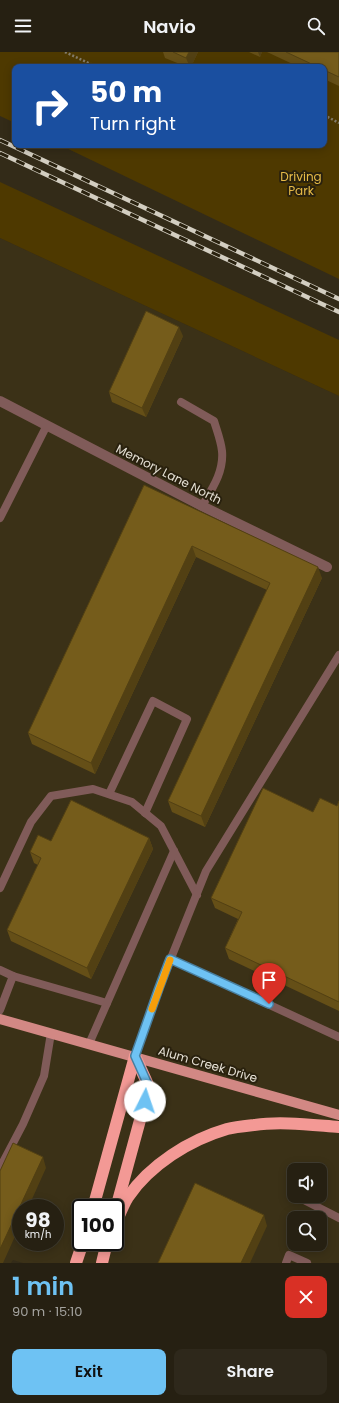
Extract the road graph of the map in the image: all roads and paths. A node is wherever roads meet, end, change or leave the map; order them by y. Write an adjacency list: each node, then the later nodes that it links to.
1 (65, 52): 2 (path)
2 (91, 64)
3 (327, 117): 4 (path)
4 (339, 123)
5 (0, 402): 7 (street, Memory Lane North)
6 (181, 402): 8 (lane)
7 (47, 425): 8 (street, Memory Lane North); 9 (lane)
8 (202, 506): 10 (street, Memory Lane North)
9 (0, 518)
10 (327, 567)
11 (339, 655): 16 (lane)
12 (109, 794): 13 (lane); 13 (lane); 15 (lane)
13 (145, 813): 14 (lane)
14 (174, 851): 16 (lane); 20 (lane)
15 (0, 888)
16 (197, 895): 17 (lane)
17 (170, 959): 24 (lane); 26 (lane)
18 (0, 970): 19 (lane)
19 (13, 976): 20 (lane); 21 (lane)
20 (107, 1003): 25 (lane)
21 (0, 1010)
22 (0, 1019): 23 (main road, Alum Creek Drive)
23 (51, 1033): 25 (main road, Alum Creek Drive); 29 (lane)
24 (339, 1037)
25 (90, 1044): 26 (main road, Alum Creek Drive)
26 (135, 1056): 27 (main road, Alum Creek Drive); 30 (highway); 31 (highway)
27 (339, 1115)
28 (339, 1128): 33 (highway)
29 (0, 1168)
30 (95, 1199)
31 (119, 1199)
32 (310, 1203): 34 (lane)
33 (124, 1206)
34 (339, 1218)
35 (80, 1251): 37 (highway)
36 (105, 1251): 38 (highway)
37 (76, 1263)
38 (102, 1263)
39 (286, 1263): 40 (lane)
40 (307, 1263)

